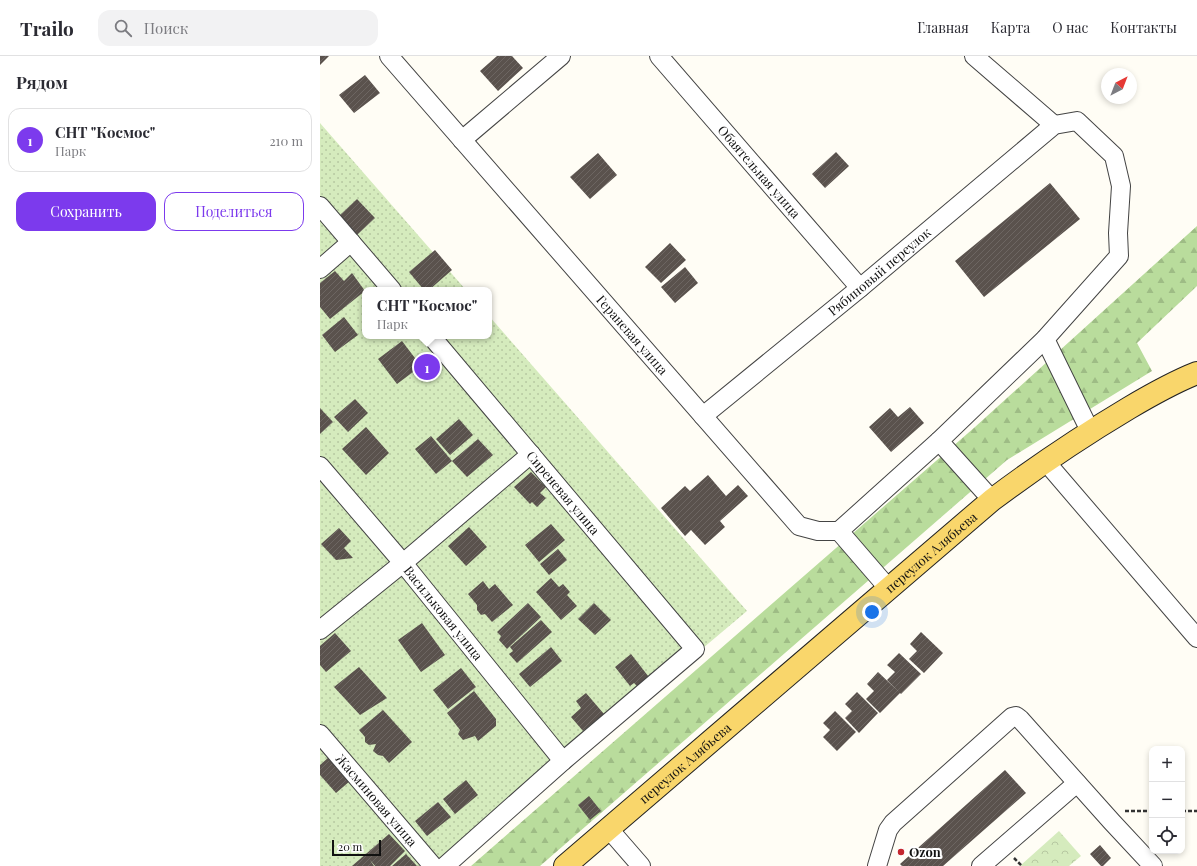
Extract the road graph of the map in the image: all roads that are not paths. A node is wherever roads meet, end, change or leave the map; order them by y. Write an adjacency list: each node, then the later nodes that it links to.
1 (389, 56): 6 (street, Гераневая улица)
2 (561, 56): 6 (street)
3 (659, 56): 11 (street, Обаятельная улица)
4 (974, 56): 5 (street)
5 (1054, 125): 11 (street, Рябиновый переулок); 13 (street)
6 (462, 140): 15 (street, Гераневая улица)
7 (320, 206): 8 (street)
8 (351, 242): 9 (street); 10 (street)
9 (320, 270)
10 (389, 287)
11 (860, 288): 15 (street, Рябиновый переулок)
12 (434, 339): 18 (street, Сиреневая улица)
13 (1045, 339): 16 (street); 17 (street)
14 (1194, 374): 16 (main road, переулок Алябьева)
15 (703, 416): 22 (street, Гераневая улица)
16 (1090, 431): 19 (main road, переулок Алябьева)
17 (939, 441): 21 (street); 22 (street)
18 (531, 454): 23 (street); 28 (street, Сиреневая улица)
19 (1046, 462): 21 (main road, переулок Алябьева); 26 (street)
20 (320, 466): 23 (street, Васильковая улица)
21 (992, 500): 24 (main road, переулок Алябьева)
22 (839, 531): 24 (street)
23 (403, 563): 25 (street); 28 (street, Васильковая улица)
24 (889, 589): 30 (main road, переулок Алябьева)
25 (320, 630)
26 (1197, 638)
27 (320, 734): 31 (street, Жасминовая улица)
28 (564, 761): 32 (street)
29 (1077, 782): 35 (street); 36 (street); 37 (street)
30 (608, 828): 33 (main road, переулок Алябьева); 34 (street)
31 (433, 866)
32 (445, 866)
33 (565, 866)
34 (641, 866)
35 (877, 866)
36 (981, 866)
37 (1153, 866)

